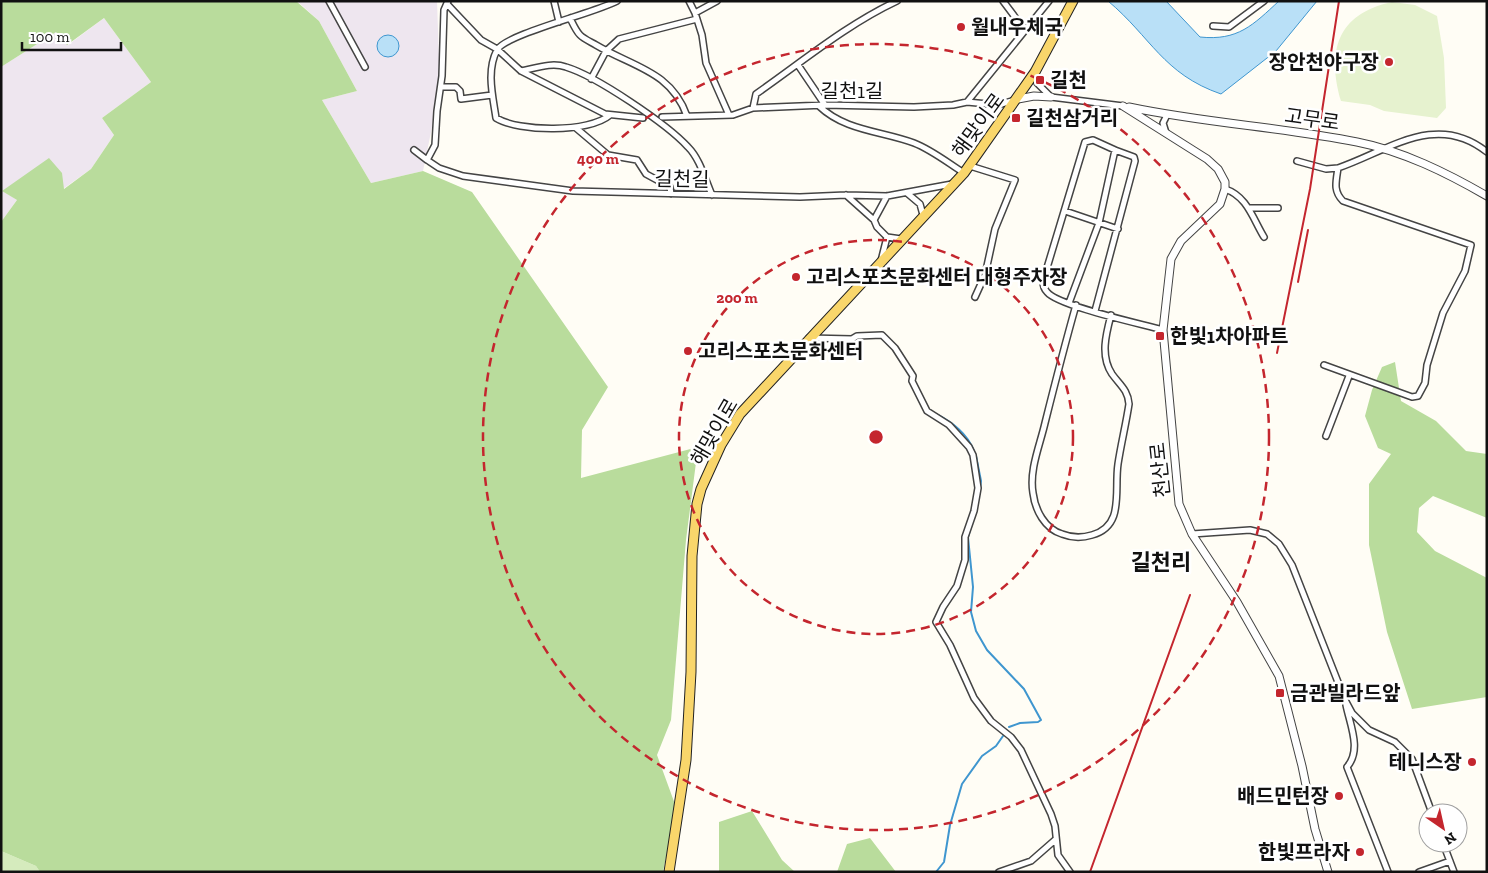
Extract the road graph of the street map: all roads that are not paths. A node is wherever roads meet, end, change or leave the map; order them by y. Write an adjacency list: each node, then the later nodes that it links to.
1 (329, 1): 20 (street)
2 (554, 1): 14 (street)
3 (617, 1): 13 (street)
4 (689, 1): 12 (street)
5 (718, 1): 12 (street)
6 (897, 1): 19 (street)
7 (1003, 1): 16 (street)
8 (1049, 1): 16 (street)
9 (1073, 1): 22 (main road, 해맞이로)
10 (1264, 1): 15 (street)
11 (447, 3): 17 (street); 24 (street)
12 (696, 16): 18 (street); 33 (street)
13 (570, 18): 14 (street); 18 (street)
14 (559, 22): 17 (street)
15 (1213, 26)
16 (1024, 29): 28 (street)
17 (497, 49): 21 (street); 25 (street)
18 (606, 51): 23 (street); 35 (street)
19 (798, 65): 29 (street); 31 (street)
20 (365, 67)
21 (521, 71): 23 (street); 32 (street)
22 (1035, 72): 26 (street); 27 (main road, 해맞이로)
23 (592, 79): 52 (street)
24 (442, 87): 25 (street); 44 (street)
25 (492, 96): 38 (street)
26 (1051, 97): 27 (street); 30 (street)
27 (1018, 99): 28 (street, 길천1길); 47 (main road, 해맞이로)
28 (967, 102): 29 (street, 길천1길)
29 (822, 106): 31 (street, 길천1길); 47 (street)
30 (1124, 106): 34 (street, 고무로); 39 (street)
31 (753, 108): 33 (street, 길천1길)
32 (610, 115): 37 (street); 38 (street)
33 (729, 115): 35 (street, 길천1길)
34 (1167, 115): 39 (street); 42 (street, 고무로)
35 (687, 116): 36 (street, 길천1길)
36 (662, 117)
37 (643, 118)
38 (576, 128): 51 (street)
39 (1166, 133): 49 (street)
40 (414, 150): 44 (street, 길천길)
41 (1115, 150): 58 (street); 61 (street); 62 (street)
42 (1382, 150): 43 (street); 46 (street); 55 (street, 고무로)
43 (1486, 151)
44 (427, 160): 51 (street, 길천길)
45 (1297, 161): 46 (street)
46 (1338, 168): 75 (street)
47 (967, 170): 48 (main road, 해맞이로); 67 (street)
48 (952, 184): 50 (street, 길천길); 59 (main road, 해맞이로)
49 (1225, 189): 56 (street); 72 (street, 천산로)
50 (907, 193): 54 (street, 길천길); 59 (street)
51 (671, 194): 52 (street, 길천길)
52 (712, 195): 53 (street, 길천길)
53 (846, 195): 54 (street, 길천길); 60 (street)
54 (887, 196): 60 (street)
55 (1487, 196)
56 (1250, 208): 57 (street); 64 (street)
57 (1278, 208)
58 (1065, 211): 61 (street); 68 (street)
59 (923, 215): 65 (main road, 해맞이로)
60 (874, 220): 63 (street)
61 (1099, 223): 62 (street); 68 (street)
62 (1118, 229): 70 (street)
63 (887, 237): 65 (street); 66 (street)
64 (1264, 237)
65 (901, 239): 66 (main road, 해맞이로)
66 (880, 263): 73 (main road, 해맞이로)
67 (975, 297)
68 (1069, 303): 69 (street)
69 (1076, 305): 70 (street); 71 (street)
70 (1095, 311): 71 (street)
71 (1111, 315): 72 (street)
72 (1163, 330): 77 (street, 천산로)
73 (808, 338): 80 (street); 83 (main road, 해맞이로)
74 (1324, 365): 75 (street)
75 (1349, 376): 76 (street)
76 (1326, 436)
77 (1192, 534): 78 (street); 86 (street, 천산로)
78 (1345, 700): 79 (street); 87 (street)
79 (1428, 803)
80 (1055, 840): 84 (street); 85 (street)
81 (1447, 853): 82 (street)
82 (1450, 861): 88 (street); 89 (street)
83 (669, 872)
84 (999, 872)
85 (1070, 872)
86 (1328, 872)
87 (1388, 872)
88 (1419, 872)
89 (1454, 872)

